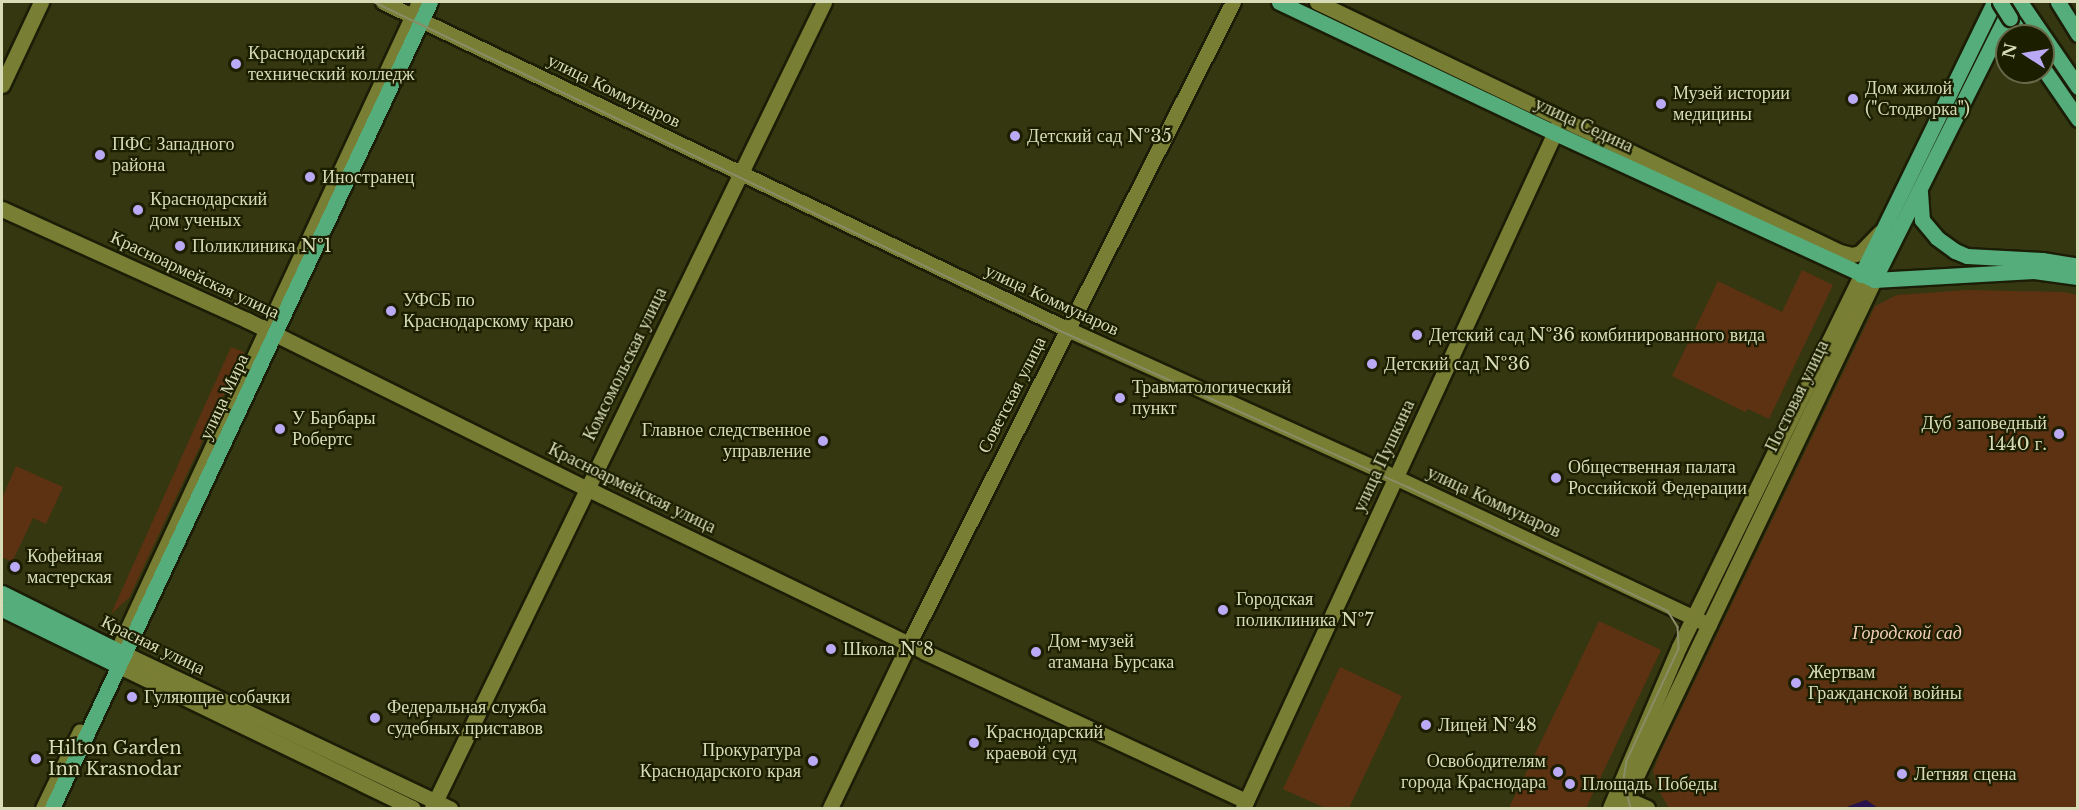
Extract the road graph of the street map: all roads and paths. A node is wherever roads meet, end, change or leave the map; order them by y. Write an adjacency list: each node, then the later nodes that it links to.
1 (41, 2): 18 (street)
2 (383, 2): 13 (street, улица Коммунаров)
3 (419, 2): 13 (street, улица Мира)
4 (430, 2): 13 (main road, улица Мира)
5 (824, 2): 22 (street, Комсомольская улица)
6 (1233, 2): 29 (street, Советская улица)
7 (1279, 2): 15 (main road, улица Седина)
8 (1317, 2): 12 (street, улица Седина)
9 (1994, 2): 25 (main road, Постовая улица)
10 (2012, 2): 14 (main road, bridge); 19 (main road); 23 (main road, Постовая улица)
11 (2058, 2): 16 (main road)
12 (1349, 8): 15 (street); 21 (street, улица Седина)
13 (417, 18): 22 (street, улица Коммунаров); 30 (main road, улица Мира)
14 (2018, 24)
15 (1339, 30): 21 (main road, улица Седина)
16 (2078, 34)
17 (2054, 84): 20 (main road)
18 (2, 85)
19 (2078, 87)
20 (2078, 119)
21 (1558, 126): 25 (street, улица Седина); 28 (main road, улица Седина); 31 (street, улица Пушкина)
22 (741, 173): 29 (street, улица Коммунаров); 32 (street, Комсомольская улица)
23 (1920, 188): 26 (main road); 28 (main road, Постовая улица)
24 (2, 209): 30 (street, Красноармейская улица)
25 (1888, 222): 28 (main road, Постовая улица)
26 (2078, 266)
27 (2078, 277): 28 (main road)
28 (1868, 278): 35 (street, Постовая улица); 36 (street, Постовая улица)
29 (1067, 329): 31 (street, улица Коммунаров); 37 (street, Советская улица)
30 (271, 331): 32 (street, Красноармейская улица); 38 (main road, улица Мира)
31 (1396, 477): 35 (street, улица Коммунаров); 41 (street, улица Пушкина)
32 (586, 488): 37 (street, Красноармейская улица); 40 (street, Комсомольская улица)
33 (2, 593): 38 (main road, Красная улица)
34 (2, 609): 38 (main road, Красная улица)
35 (1694, 618): 36 (street, улица Коммунаров); 47 (street, Постовая улица)
36 (1709, 625): 39 (street, Постовая улица)
37 (909, 643): 41 (street, Красноармейская улица); 46 (street, Советская улица)
38 (119, 658): 40 (street, Красная улица); 42 (street, улица Мира); 43 (main road, улица Мира); 44 (street, Красная улица)
39 (1624, 804): 48 (street)
40 (434, 805): 45 (street, Красная улица)
41 (1245, 805)
42 (43, 808)
43 (52, 808)
44 (414, 808)
45 (450, 808)
46 (830, 808)
47 (1610, 808)
48 (1647, 808)

